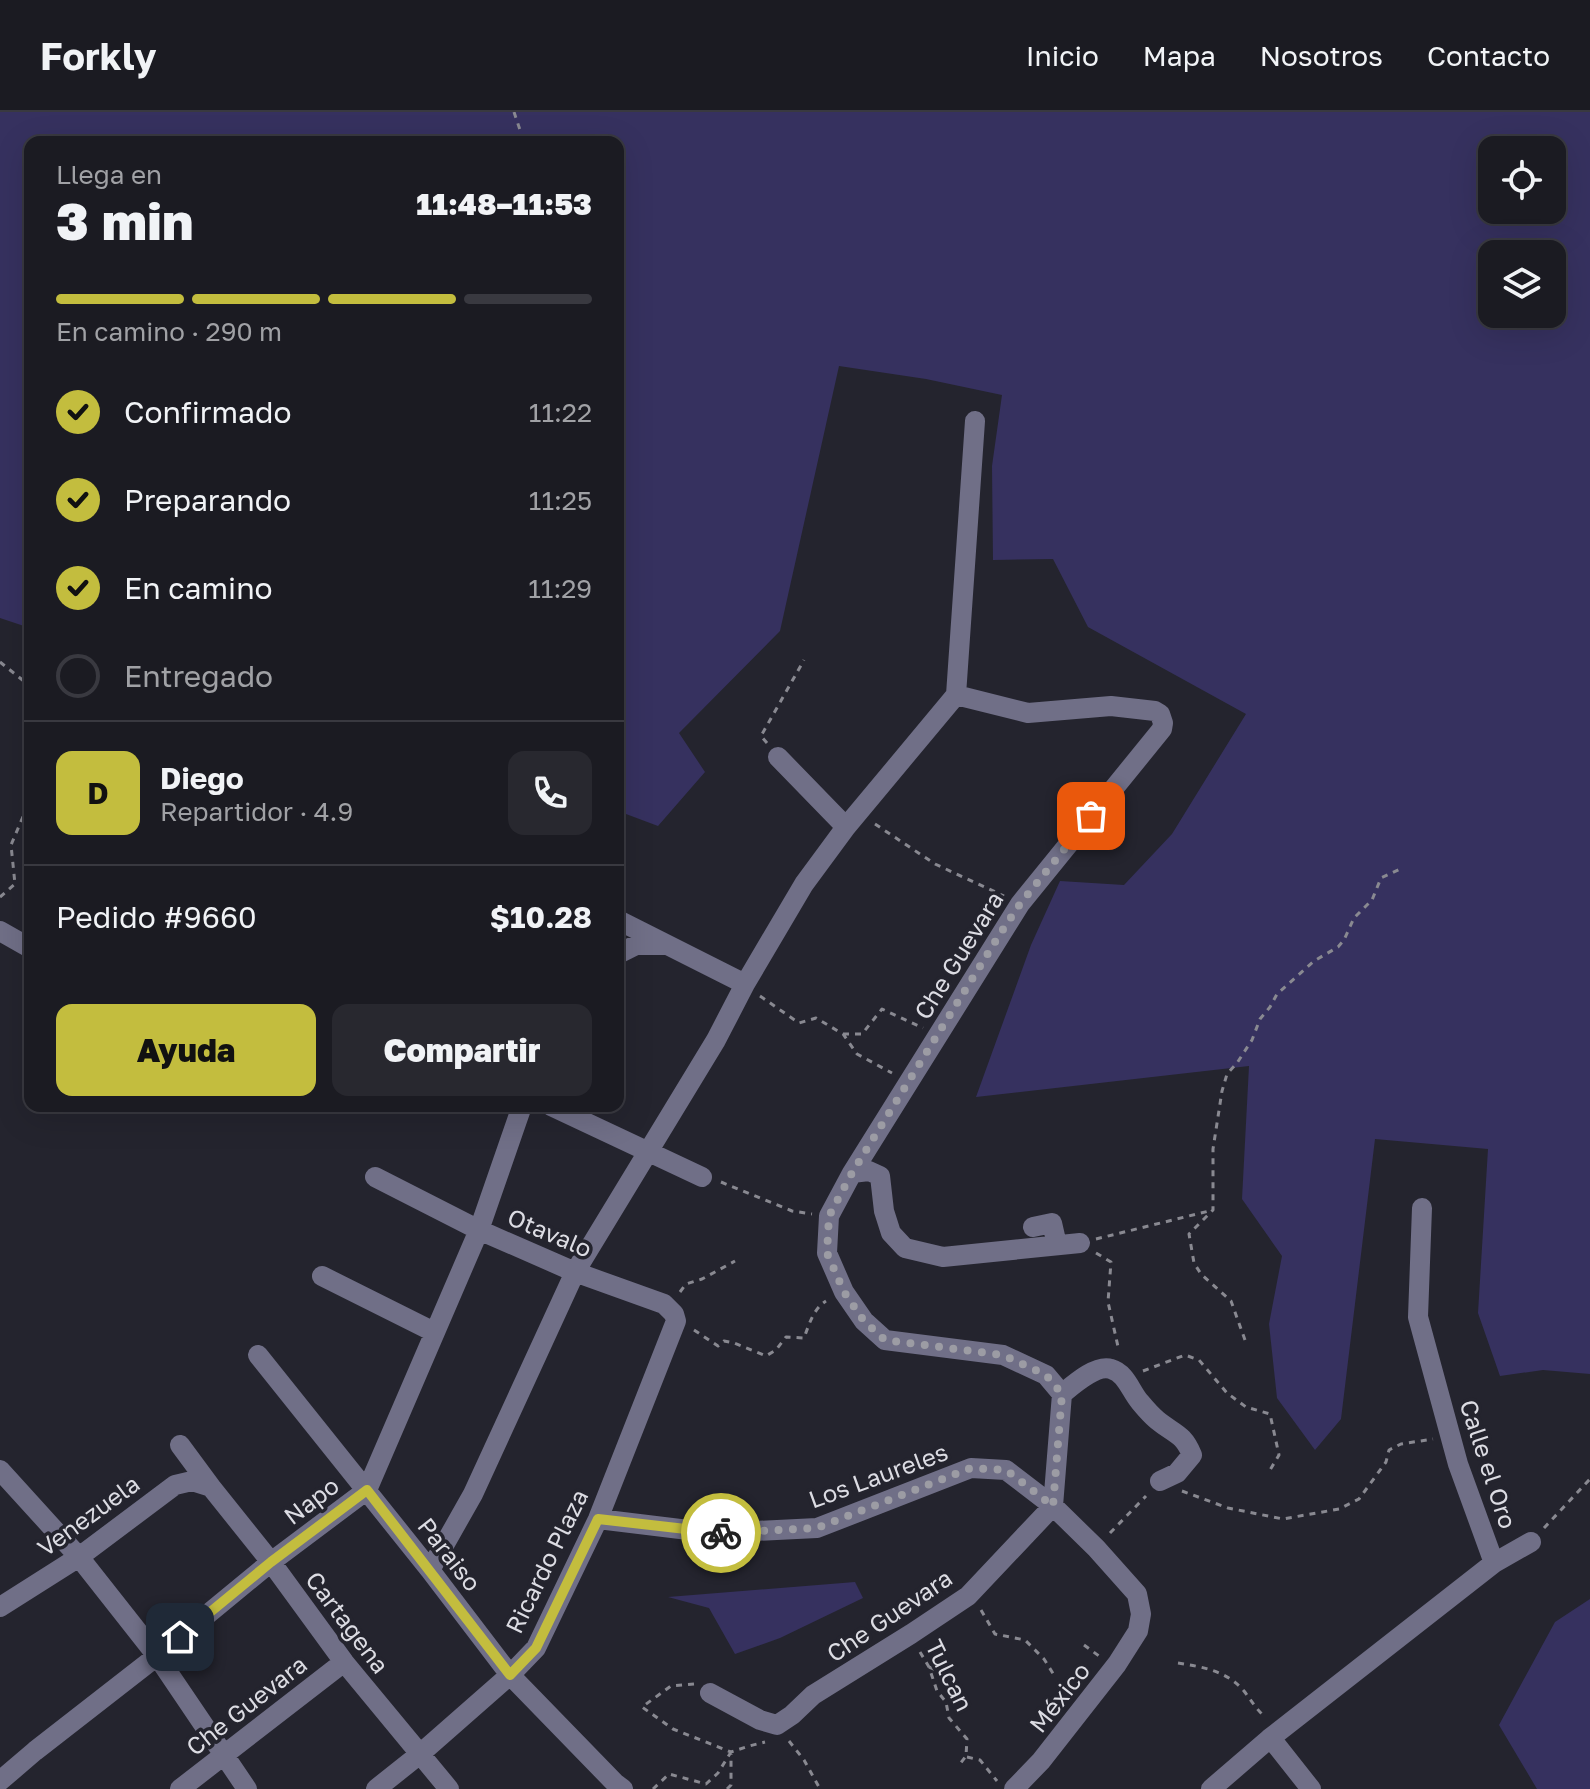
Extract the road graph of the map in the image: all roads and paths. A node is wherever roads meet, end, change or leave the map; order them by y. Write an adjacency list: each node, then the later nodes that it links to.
1 (514, 112): 2 (path)
2 (522, 136)
3 (975, 421): 7 (street)
4 (804, 660): 8 (path)
5 (0, 662): 6 (path)
6 (24, 681)
7 (956, 695): 10 (street); 13 (street, Che Guevara)
8 (778, 757): 10 (street)
9 (24, 814): 12 (path)
10 (852, 820): 13 (path); 19 (street)
11 (1400, 869): 30 (path)
12 (0, 897)
13 (1020, 904): 21 (street, Che Guevara)
14 (624, 923): 17 (street)
15 (0, 931): 16 (street)
16 (24, 945)
17 (669, 945): 18 (street); 19 (street)
18 (624, 951)
19 (745, 984): 20 (path); 25 (street)
20 (843, 1034): 21 (path); 22 (path)
21 (938, 1035): 22 (street, Che Guevara)
22 (907, 1084): 26 (street, Che Guevara)
23 (520, 1112): 33 (street, Napo)
24 (564, 1112): 25 (street)
25 (648, 1151): 28 (street); 37 (street)
26 (852, 1173): 31 (street, Che Guevara); 35 (street)
27 (375, 1177): 33 (street, Otavalo)
28 (702, 1177): 31 (path)
29 (1422, 1208): 47 (street, Calle el Oro)
30 (1213, 1210): 34 (path); 43 (path)
31 (829, 1216): 39 (street, Che Guevara)
32 (1033, 1227): 35 (street)
33 (479, 1230): 37 (street, Otavalo); 42 (street, Napo)
34 (1080, 1243): 35 (street); 45 (path)
35 (1057, 1245)
36 (735, 1261): 40 (path)
37 (575, 1272): 40 (street, Otavalo); 62 (street)
38 (322, 1276): 42 (street)
39 (844, 1292): 41 (path); 46 (street, Che Guevara)
40 (664, 1304): 41 (street)
41 (676, 1321): 56 (street, Ricardo Plaza)
42 (434, 1332): 54 (street, Napo)
43 (1245, 1340)
44 (258, 1355): 54 (street, Paraiso)
45 (1125, 1378): 46 (street); 50 (path); 52 (street)
46 (1062, 1394): 55 (street)
47 (1450, 1437): 52 (path); 61 (street, Calle el Oro)
48 (180, 1445): 53 (street, Cartagena)
49 (0, 1470): 59 (street)
50 (1270, 1470)
51 (1590, 1479): 57 (path)
52 (1160, 1481): 58 (path)
53 (211, 1487): 59 (street, Venezuela); 60 (street, Cartagena)
54 (367, 1490): 60 (street, Napo); 62 (street, Paraiso)
55 (1053, 1506): 56 (street, Los Laureles); 58 (street, Los Laureles); 63 (street, Che Guevara)
56 (598, 1519): 71 (street, Ricardo Plaza)
57 (1531, 1542): 61 (street)
58 (1096, 1548): 65 (street, Los Laureles)
59 (79, 1557): 64 (street, Venezuela); 67 (street)
60 (271, 1562): 67 (street, Napo); 68 (street, Cartagena)
61 (1494, 1563): 76 (street, Calle el Oro)
62 (430, 1570): 71 (street, Paraiso)
63 (968, 1596): 66 (street, Che Guevara); 73 (path)
64 (0, 1607)
65 (1138, 1631): 91 (street, México)
66 (911, 1634): 70 (path, Tulcan); 75 (street, Che Guevara)
67 (157, 1656): 79 (street); 82 (street, Napo)
68 (344, 1662): 78 (street, Cartagena); 79 (street, Che Guevara)
69 (1178, 1663): 76 (path)
70 (929, 1667): 72 (path); 80 (path, Tulcan)
71 (510, 1675): 78 (street, Ricardo Plaza); 87 (street, Paraiso)
72 (948, 1675)
73 (1054, 1675)
74 (710, 1693): 75 (street); 77 (path)
75 (777, 1725): 77 (path); 90 (path)
76 (1274, 1734): 92 (street, Calle el Oro); 93 (street)
77 (731, 1752): 88 (path); 89 (path)
78 (420, 1754): 85 (street, Ricardo Plaza); 86 (street, Cartagena)
79 (224, 1755): 83 (street, Che Guevara); 84 (street)
80 (966, 1756): 81 (path); 91 (path)
81 (960, 1764)
82 (0, 1781)
83 (180, 1789)
84 (247, 1789)
85 (376, 1789)
86 (449, 1789)
87 (623, 1789)
88 (653, 1789)
89 (727, 1789)
90 (820, 1789)
91 (1014, 1789)
92 (1211, 1789)
93 (1311, 1789)

